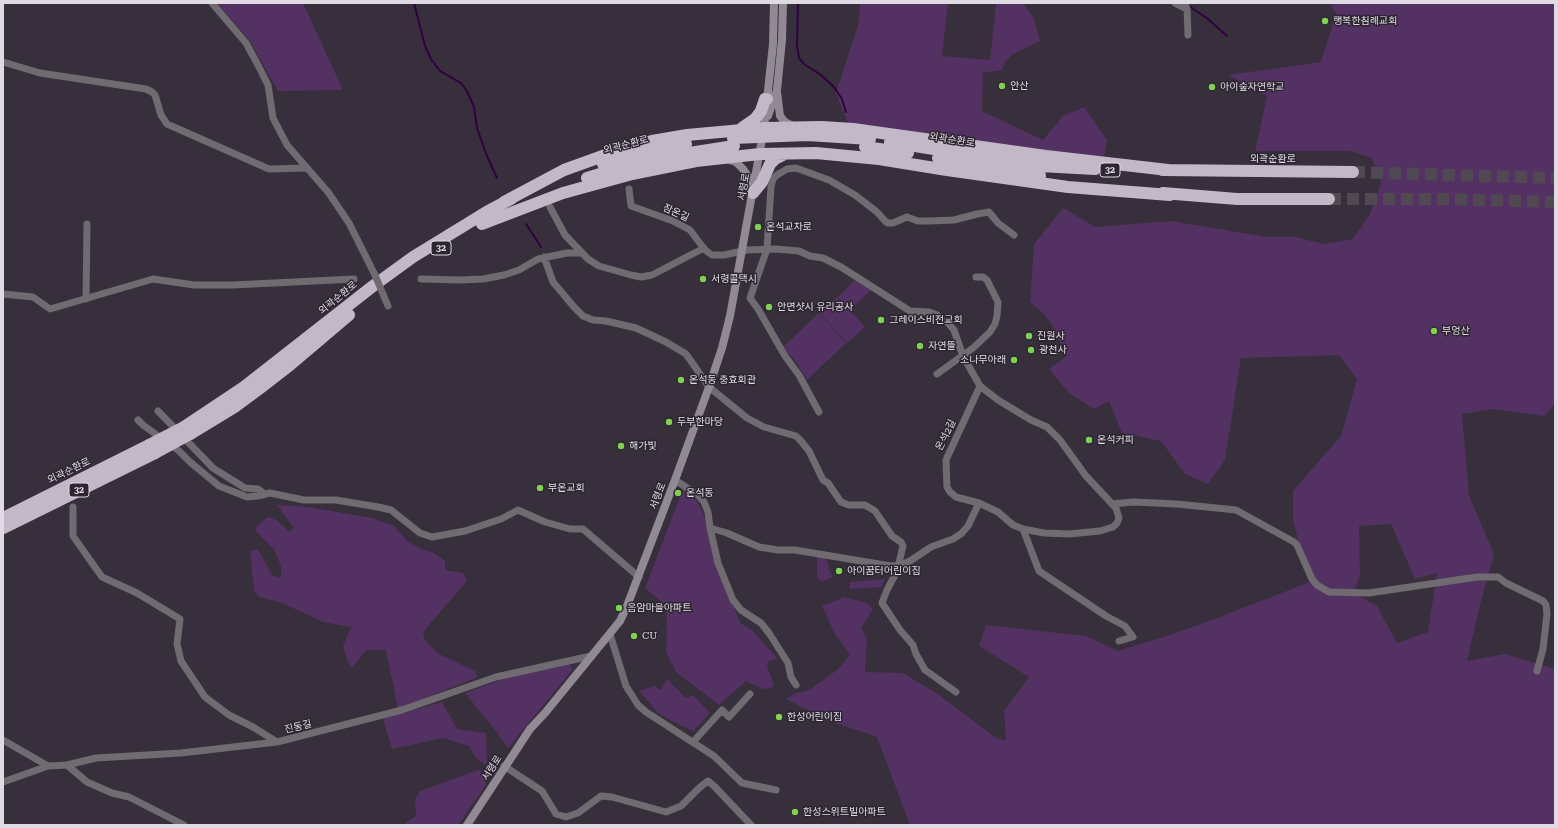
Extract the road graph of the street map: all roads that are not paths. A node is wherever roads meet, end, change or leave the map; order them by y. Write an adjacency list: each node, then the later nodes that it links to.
1 (212, 3): 17 (street)
2 (774, 3): 9 (street, 서령로)
3 (783, 3): 8 (street, 서령로)
4 (1175, 3): 5 (street)
5 (1186, 6): 6 (street)
6 (1188, 35)
7 (3, 62): 17 (street)
8 (777, 90): 9 (street); 10 (street, 서령로); 11 (street)
9 (767, 94): 10 (street, 서령로); 12 (highway)
10 (764, 128): 11 (highway); 12 (highway); 15 (street, 서령로)
11 (798, 128): 18 (highway)
12 (734, 138): 13 (highway, 외곽순환로 / 32, bridge); 26 (highway, 외곽순환로 / 32); 46 (highway, 외곽순환로 / 32)
13 (868, 143): 18 (highway, 외곽순환로 / 32); 22 (highway, 외곽순환로 / 32)
14 (789, 153): 15 (highway); 21 (highway); 22 (highway)
15 (760, 154): 16 (highway); 21 (street, 서령로)
16 (725, 157): 21 (street); 26 (highway)
17 (307, 168): 38 (street, bridge)
18 (1168, 170): 19 (highway, 외곽순환로 / 32)
19 (1353, 172)
20 (629, 189): 28 (street, 잠온길)
21 (753, 193): 30 (street, 서령로)
22 (1170, 194): 23 (highway, 외곽순환로 / 32)
23 (1329, 199)
24 (550, 207): 31 (street)
25 (87, 224): 37 (street)
26 (482, 224): 46 (highway, 외곽순환로 / 32)
27 (1014, 235): 29 (street)
28 (704, 248): 30 (street, 잠온길); 31 (street)
29 (767, 249): 30 (street); 39 (street); 44 (street)
30 (742, 251): 42 (street, 서령로)
31 (581, 252): 32 (street)
32 (544, 258): 35 (street); 42 (street)
33 (976, 278): 39 (street)
34 (354, 279): 37 (street)
35 (421, 279)
36 (3, 294): 37 (street)
37 (86, 299)
38 (388, 306)
39 (963, 356): 40 (street); 41 (street)
40 (937, 374)
41 (980, 386): 49 (street, 온석2길); 50 (street)
42 (710, 387): 47 (street, 서령로); 58 (street)
43 (158, 411): 48 (street)
44 (819, 412)
45 (138, 420): 48 (street)
46 (187, 430): 52 (highway, 외곽순환로 / 32, bridge)
47 (675, 480): 55 (street); 59 (street, 서령로)
48 (265, 494): 59 (street)
49 (979, 503): 56 (street); 58 (street)
50 (1112, 504): 56 (street); 63 (street)
51 (73, 507): 68 (street)
52 (24, 512): 53 (highway); 54 (highway, 외곽순환로 / 32); 57 (highway)
53 (3, 518)
54 (3, 528)
55 (710, 528): 58 (street); 64 (street)
56 (1023, 529): 61 (street)
57 (3, 532)
58 (899, 566): 65 (street)
59 (639, 576): 60 (street, 서령로)
60 (610, 634): 62 (street, 서령로); 69 (street)
61 (1120, 641)
62 (591, 656): 68 (street, 진동길); 72 (street, 서령로)
63 (1537, 672)
64 (796, 685)
65 (956, 692)
66 (750, 694): 69 (street)
67 (3, 740): 71 (street)
68 (277, 742): 70 (street, 진동길)
69 (693, 742): 74 (street)
70 (67, 765): 71 (street, 진동길); 75 (street)
71 (48, 766): 73 (street, 진동길)
72 (504, 766): 76 (street, 서령로); 77 (street)
73 (3, 782)
74 (776, 790)
75 (184, 825)
76 (467, 825)
77 (751, 825)

